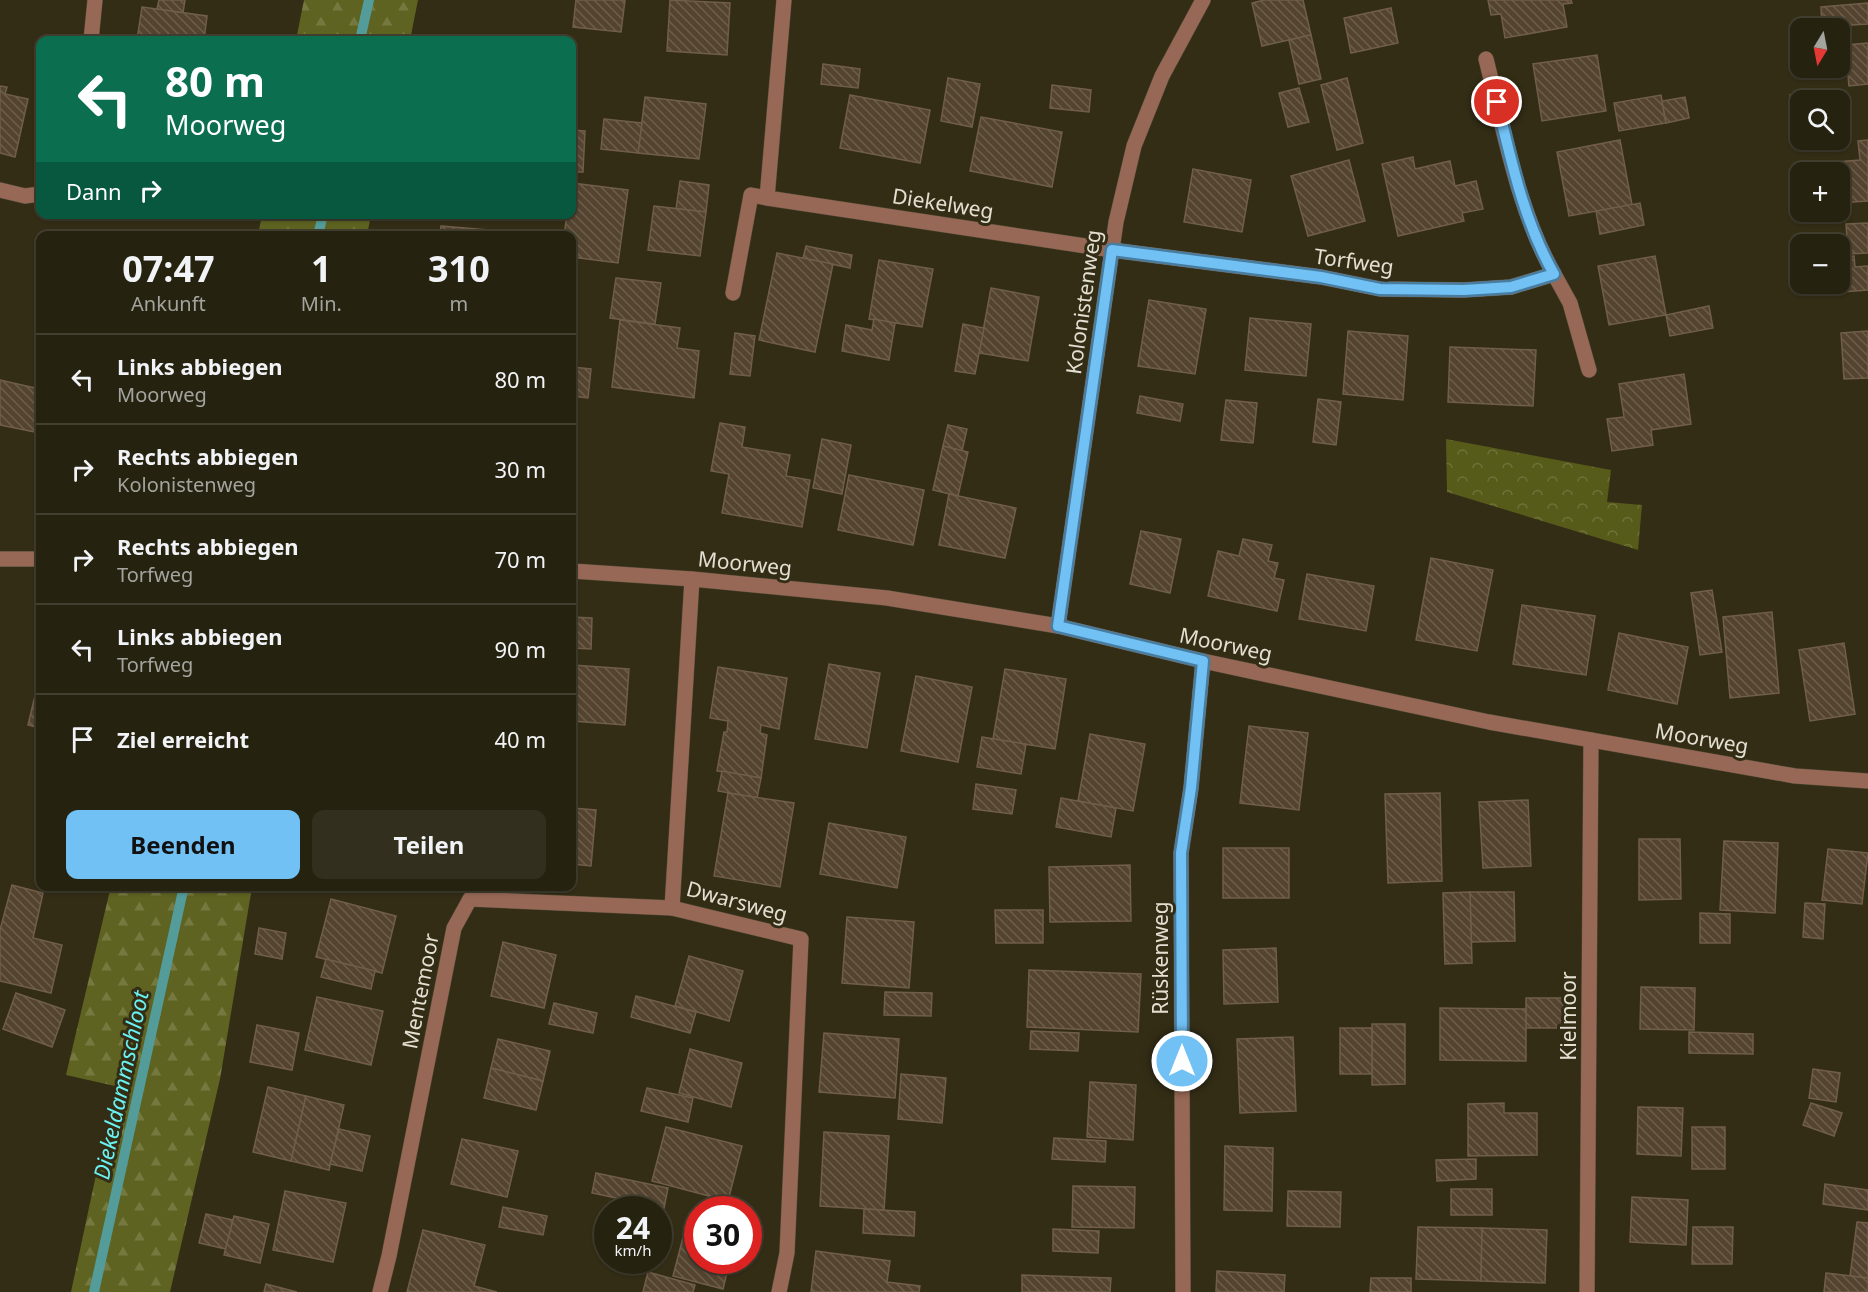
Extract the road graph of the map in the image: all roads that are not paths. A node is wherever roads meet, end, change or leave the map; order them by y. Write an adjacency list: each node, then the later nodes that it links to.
1 (95, 0): 4 (street)
2 (784, 0): 8 (street)
3 (1203, 0): 9 (street, Kolonistenweg)
4 (91, 36)
5 (1486, 59): 10 (street)
6 (0, 190): 7 (street)
7 (36, 195)
8 (767, 198): 9 (street, Diekelweg); 11 (street)
9 (1112, 250): 10 (street, Torfweg); 17 (street, Kolonistenweg)
10 (1554, 274): 12 (street)
11 (733, 294)
12 (1588, 370)
13 (0, 559): 14 (street)
14 (36, 559)
15 (576, 571): 16 (street, Moorweg)
16 (692, 579): 17 (street, Moorweg); 21 (street, Dwarsweg)
17 (1058, 626): 18 (street, Moorweg)
18 (1203, 661): 19 (street, Moorweg); 24 (street, Rüskenweg)
19 (1591, 740): 20 (street, Moorweg); 25 (street, Kielmoor)
20 (1868, 781)
21 (672, 908): 22 (street, Mentemoor); 23 (street, Dwarsweg)
22 (380, 1292)
23 (779, 1292)
24 (1183, 1292)
25 (1587, 1292)

